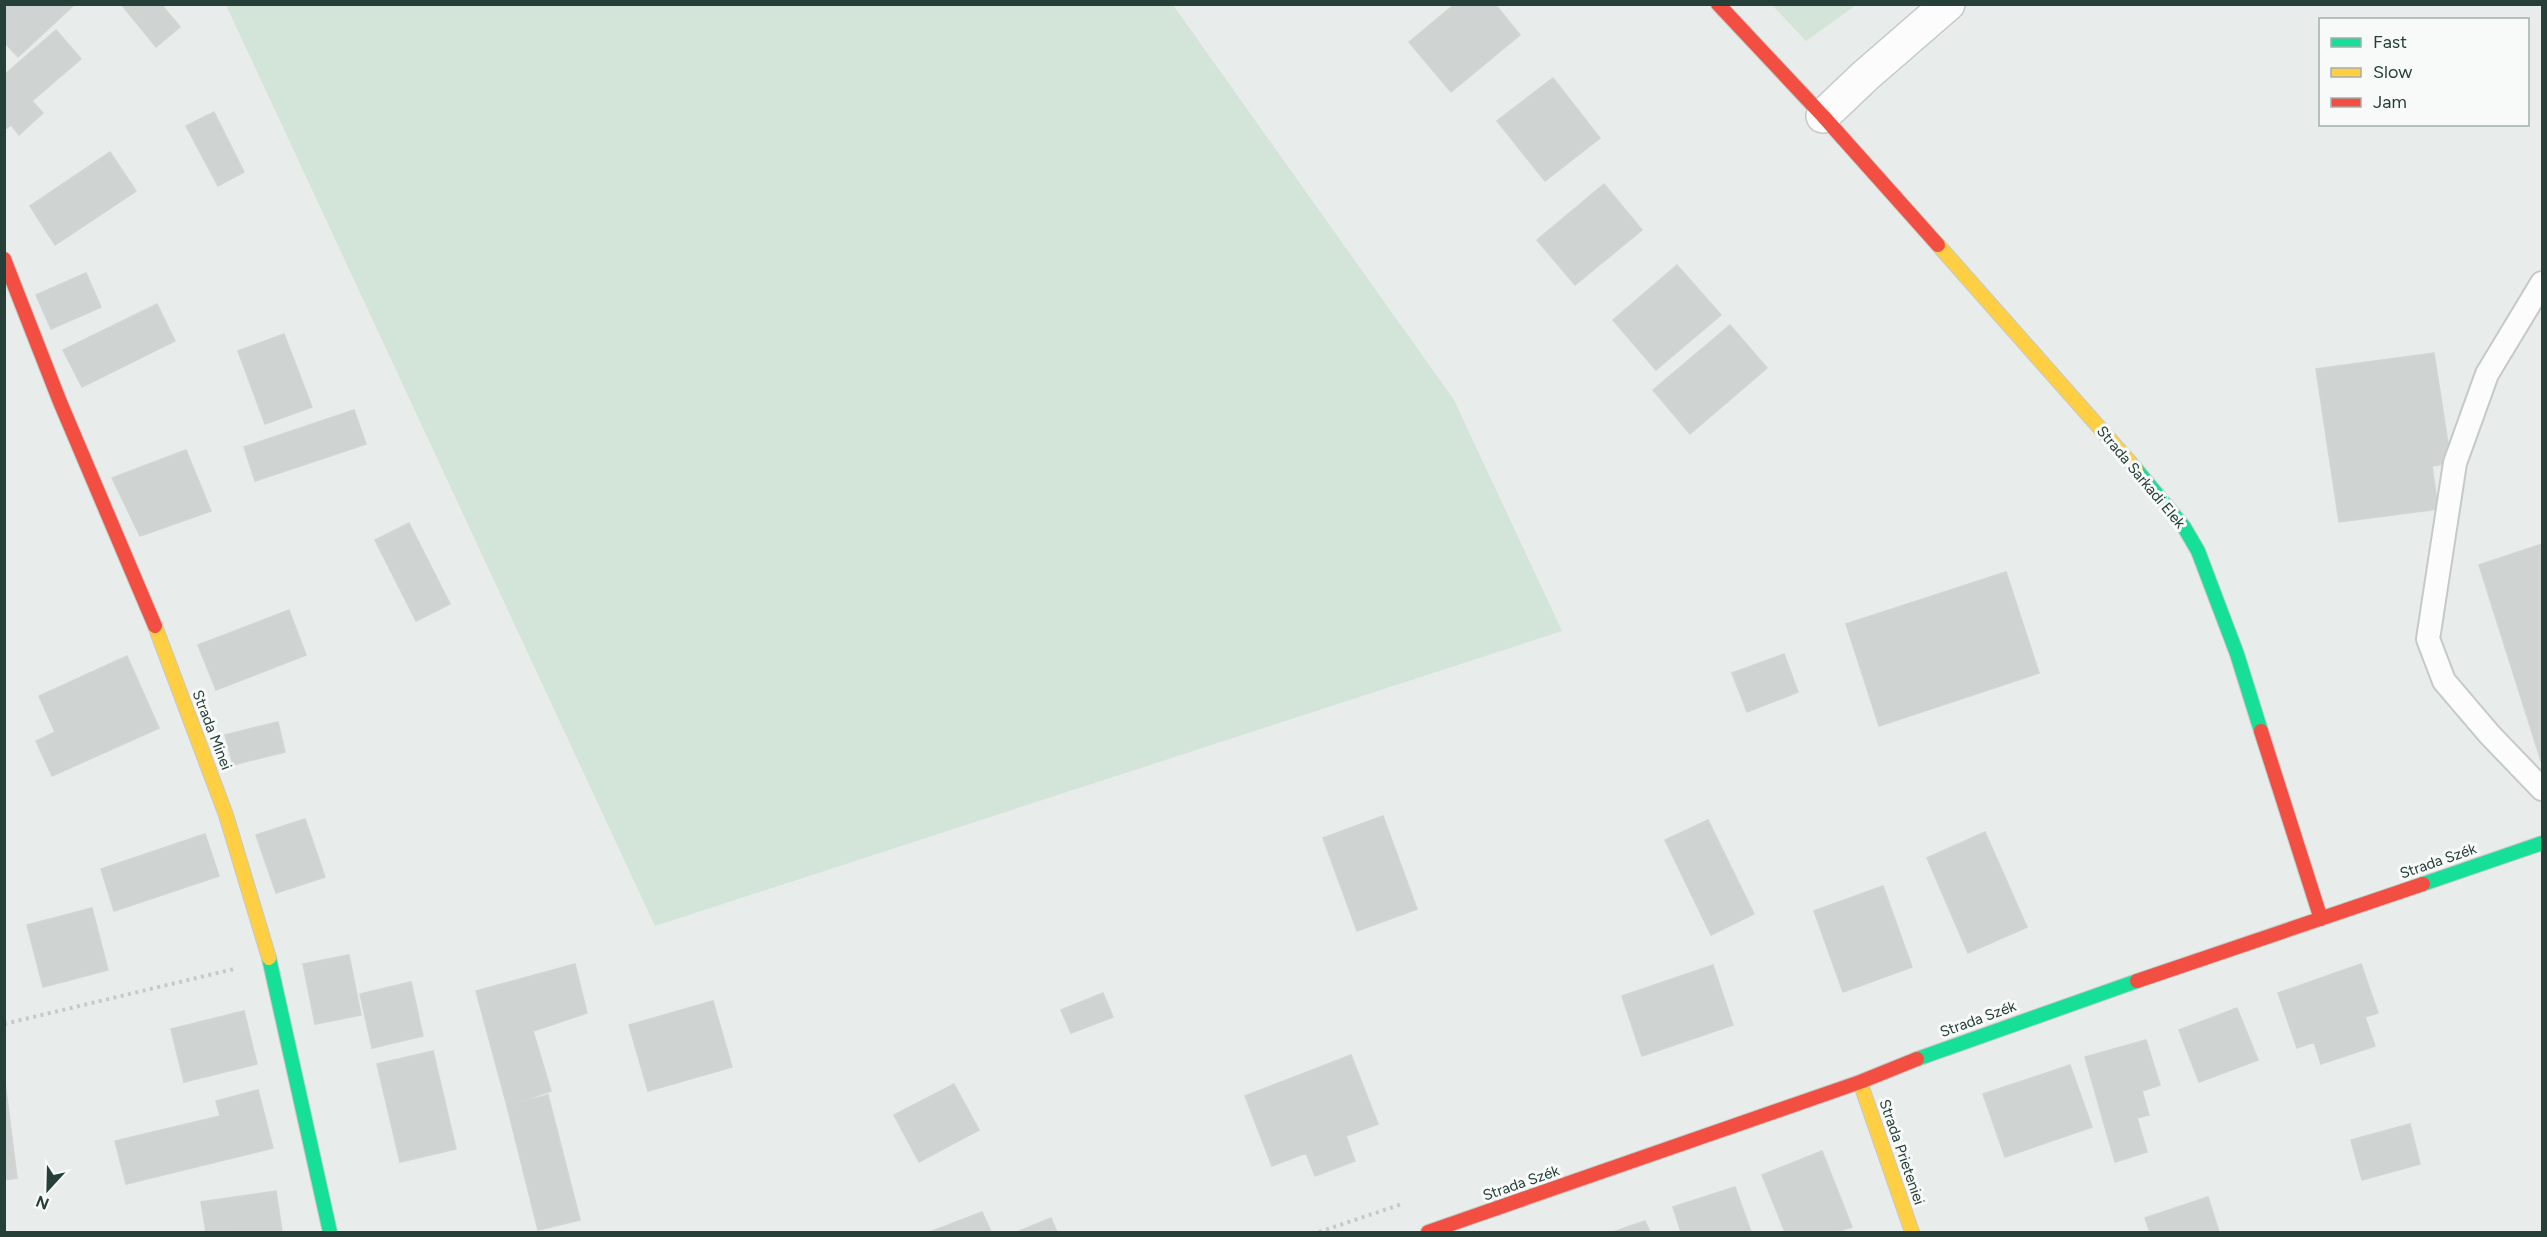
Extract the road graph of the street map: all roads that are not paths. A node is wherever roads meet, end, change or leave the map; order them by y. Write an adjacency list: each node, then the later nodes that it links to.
1 (1718, 4): 3 (street, Strada Sarkadi Elek)
2 (1948, 4): 3 (street)
3 (1823, 117): 8 (street, Strada Sarkadi Elek)
4 (4, 259): 10 (street, Strada Minei)
5 (2542, 283): 6 (lane)
6 (2542, 789)
7 (2542, 843): 8 (street, Strada Szék)
8 (2321, 919): 9 (street, Strada Szék)
9 (1860, 1082): 11 (street, Strada Szék); 12 (street, Strada Prieteniei)
10 (330, 1233)
11 (1428, 1233)
12 (1912, 1233)

